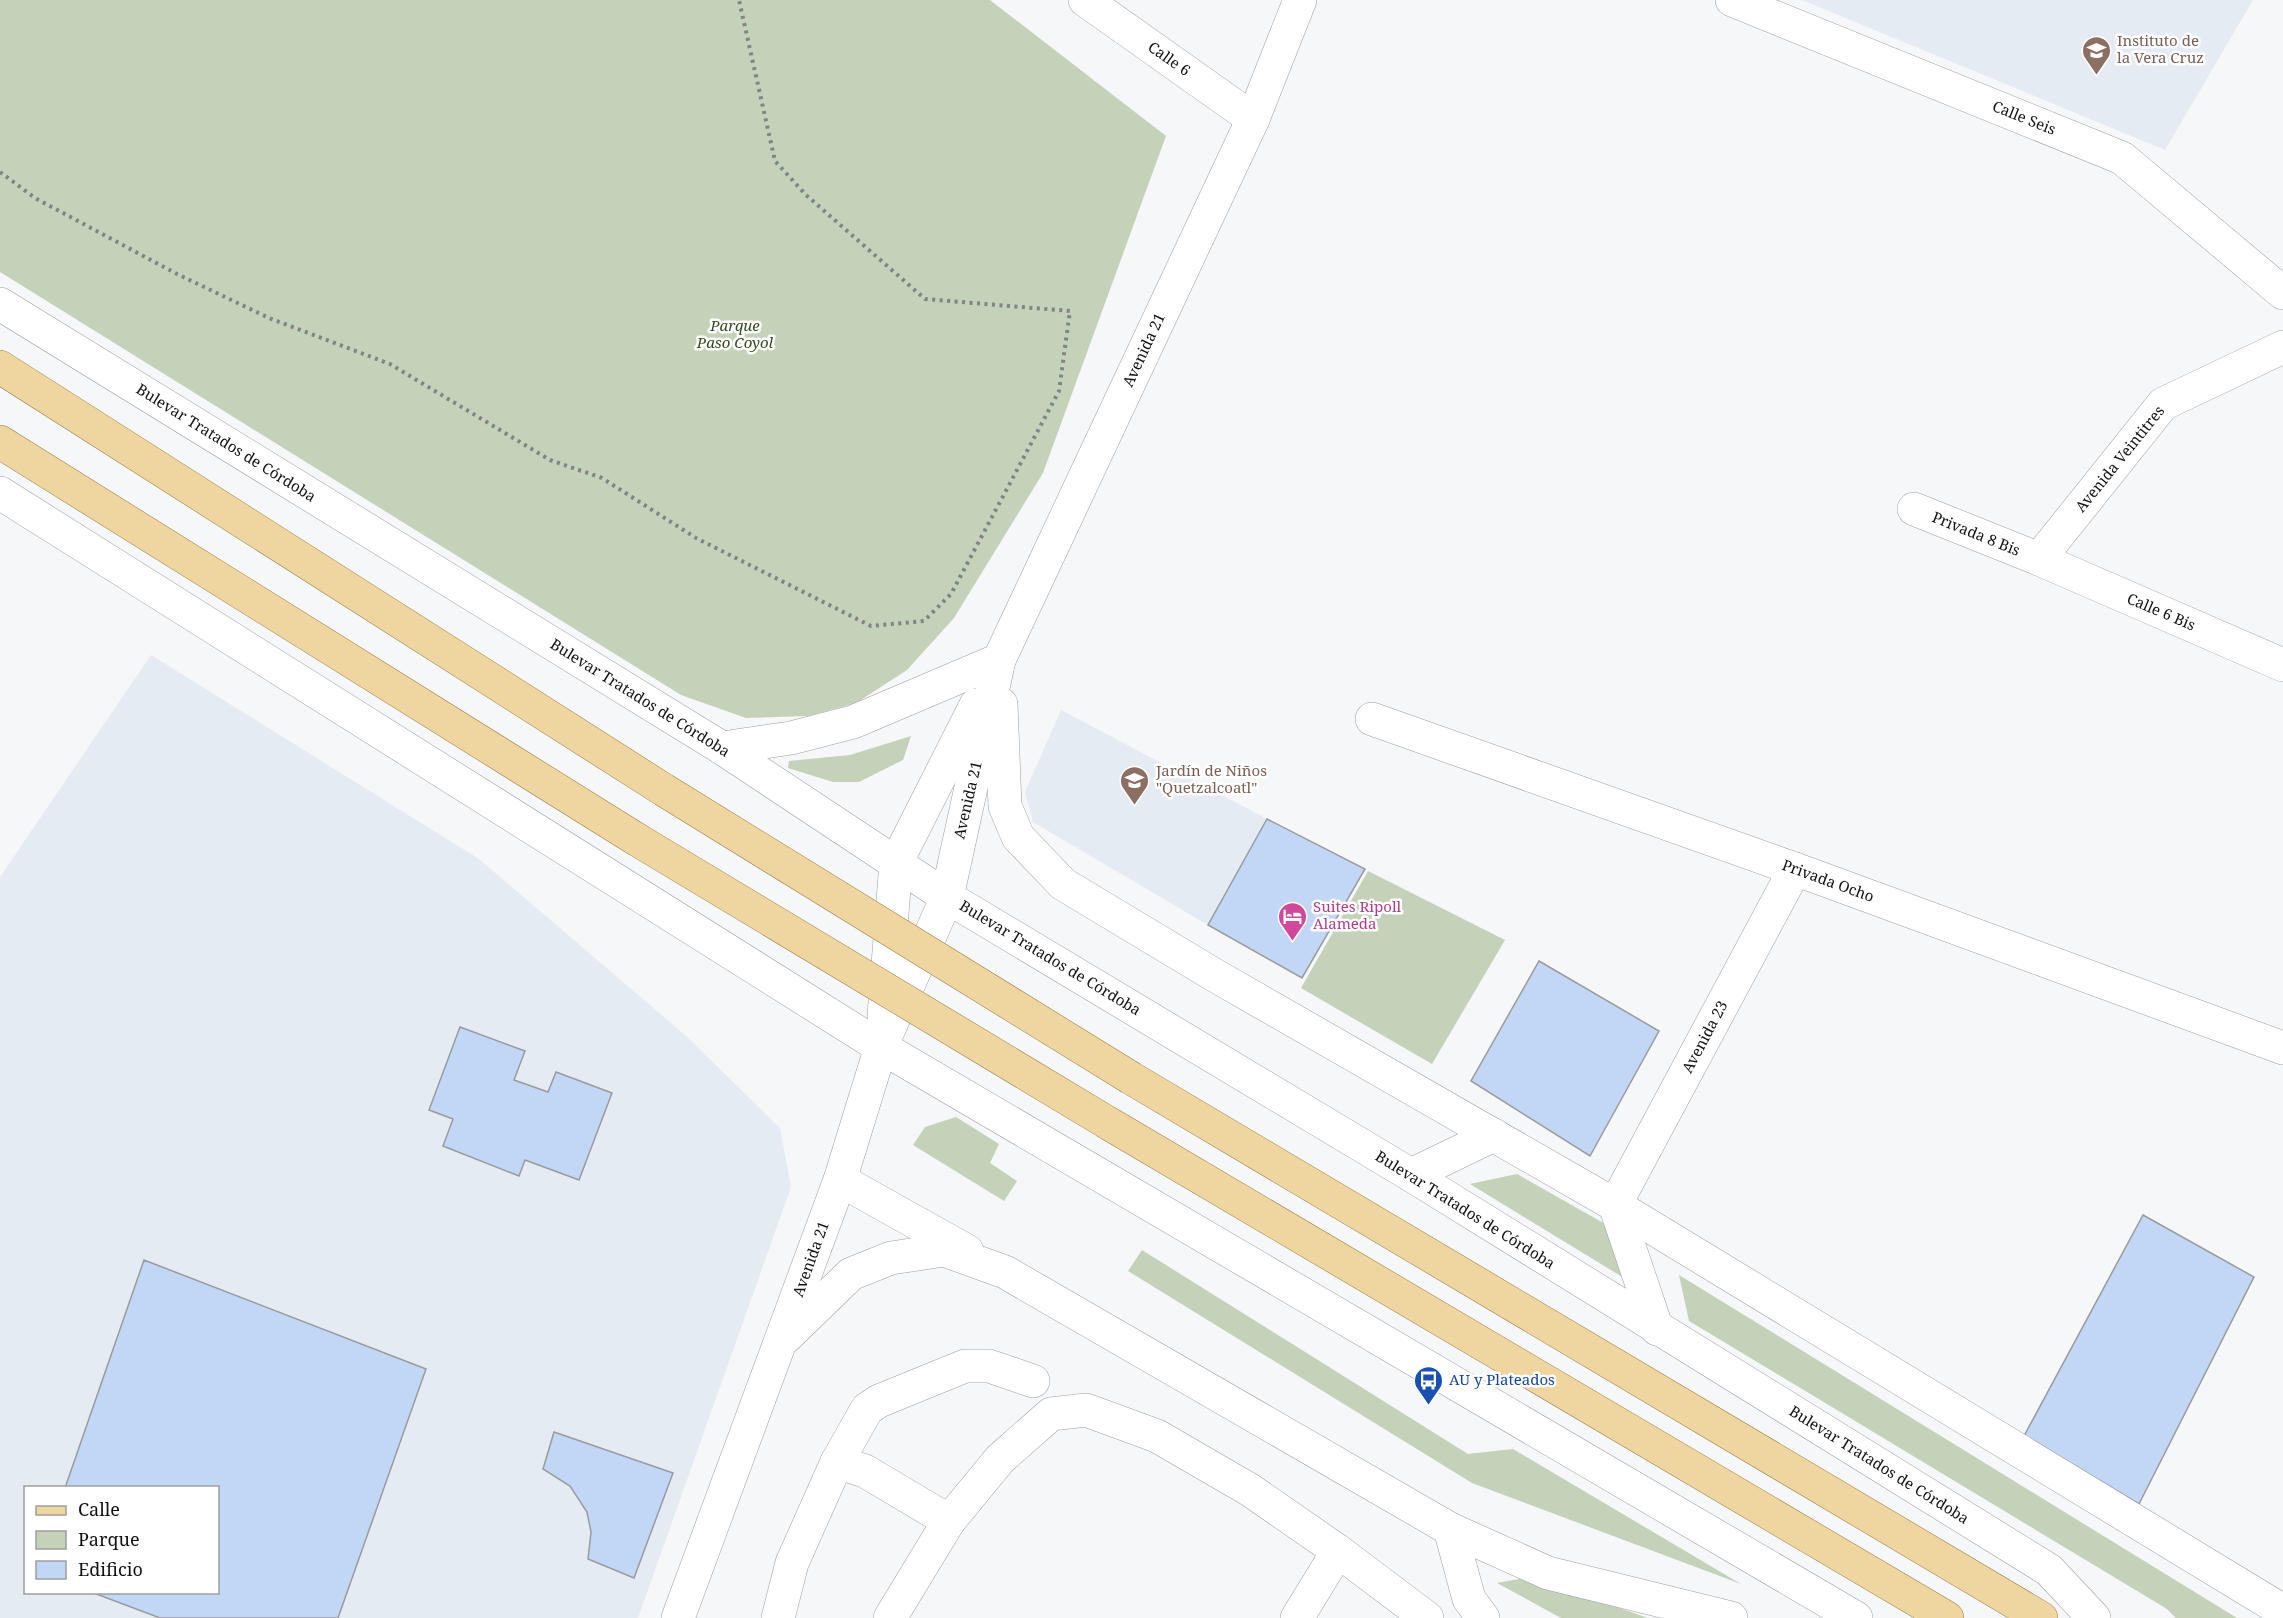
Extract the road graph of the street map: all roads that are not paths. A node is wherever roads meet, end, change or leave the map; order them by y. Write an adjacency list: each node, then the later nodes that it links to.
1 (1085, 0): 4 (street, Calle 6)
2 (1300, 0): 4 (street, Avenida 21)
3 (1732, 0): 5 (street, Calle Seis)
4 (1253, 119): 13 (street, Avenida 21)
5 (2283, 293)
6 (0, 304): 16 (street, Bulevar Tratados de Córdoba)
7 (2283, 347): 12 (street, Avenida Veintitres)
8 (0, 367): 44 (main road, bridge)
9 (0, 442): 43 (main road, bridge)
10 (0, 494): 20 (street)
11 (1914, 509): 12 (street, Privada 8 Bis)
12 (2039, 560): 14 (street, Calle 6 Bis)
13 (999, 660): 16 (street); 17 (street); 19 (street, Avenida 21); 22 (street)
14 (2283, 665)
15 (1372, 719): 18 (street, Privada Ocho)
16 (722, 748): 17 (street, Bulevar Tratados de Córdoba)
17 (896, 863): 19 (street, Bulevar Tratados de Córdoba); 20 (street)
18 (1795, 868): 21 (street, Privada Ocho); 25 (street, Avenida 23)
19 (946, 897): 20 (street, Avenida 21); 23 (street, Bulevar Tratados de Córdoba)
20 (881, 1047): 24 (street, Avenida 21); 42 (street)
21 (2283, 1048)
22 (1494, 1135): 23 (street); 25 (street)
23 (1411, 1175): 27 (street, Bulevar Tratados de Córdoba)
24 (840, 1180): 26 (street); 28 (street, Avenida 21)
25 (1615, 1205): 27 (street); 34 (street)
26 (1005, 1272): 28 (street); 32 (street)
27 (1657, 1329): 45 (street, Bulevar Tratados de Córdoba)
28 (780, 1342): 35 (street, Avenida 21)
29 (1033, 1381): 30 (street)
30 (837, 1462): 31 (street); 36 (street)
31 (949, 1521): 33 (street); 37 (street)
32 (1450, 1529): 40 (street); 41 (street)
33 (1338, 1551): 38 (street); 39 (street)
34 (2283, 1611)
35 (678, 1618)
36 (778, 1618)
37 (890, 1618)
38 (1297, 1618)
39 (1427, 1618)
40 (1483, 1618)
41 (1731, 1618)
42 (1856, 1618)
43 (1947, 1618)
44 (2041, 1618)
45 (2094, 1618)

